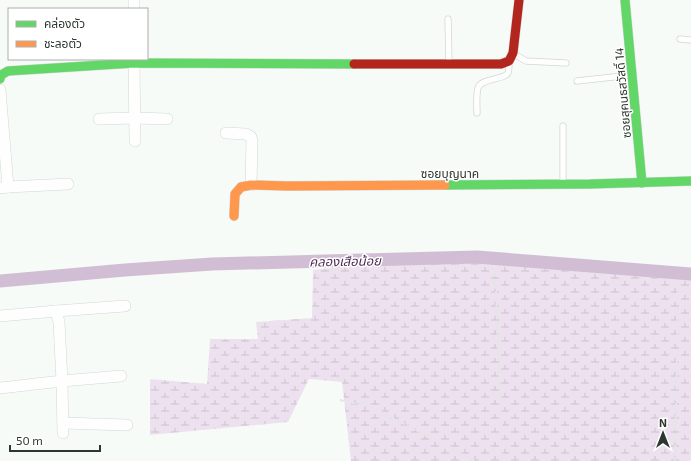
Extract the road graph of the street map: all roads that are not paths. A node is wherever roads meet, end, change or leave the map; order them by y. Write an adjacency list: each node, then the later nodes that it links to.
1 (519, 0): 6 (street)
2 (625, 0): 10 (street, ซอยสุคนธสวัสดิ์ 14)
3 (448, 19): 9 (lane)
4 (680, 40): 5 (lane)
5 (691, 40)
6 (511, 57): 8 (lane); 9 (street); 14 (lane)
7 (134, 61): 9 (street); 11 (street); 15 (street)
8 (566, 63)
9 (449, 64)
10 (632, 75): 12 (lane); 22 (street, ซอยสุคนธสวัสดิ์ 14)
11 (0, 79)
12 (577, 81)
13 (0, 90): 26 (street)
14 (477, 113)
15 (135, 118): 16 (street); 17 (street); 20 (street)
16 (99, 119)
17 (166, 119)
18 (563, 126): 24 (lane)
19 (226, 133): 25 (street)
20 (135, 141)
21 (691, 181): 22 (street, ซอยบุญนาค)
22 (642, 183): 24 (street, ซอยบุญนาค)
23 (68, 184): 26 (street)
24 (563, 184): 25 (street, ซอยบุญนาค)
25 (251, 185): 27 (street)
26 (4, 187)
27 (234, 216)
28 (125, 306): 29 (street)
29 (56, 311): 30 (street); 32 (street)
30 (0, 316)
31 (121, 376): 32 (street)
32 (62, 381): 33 (street); 34 (street)
33 (0, 388)
34 (127, 425)

